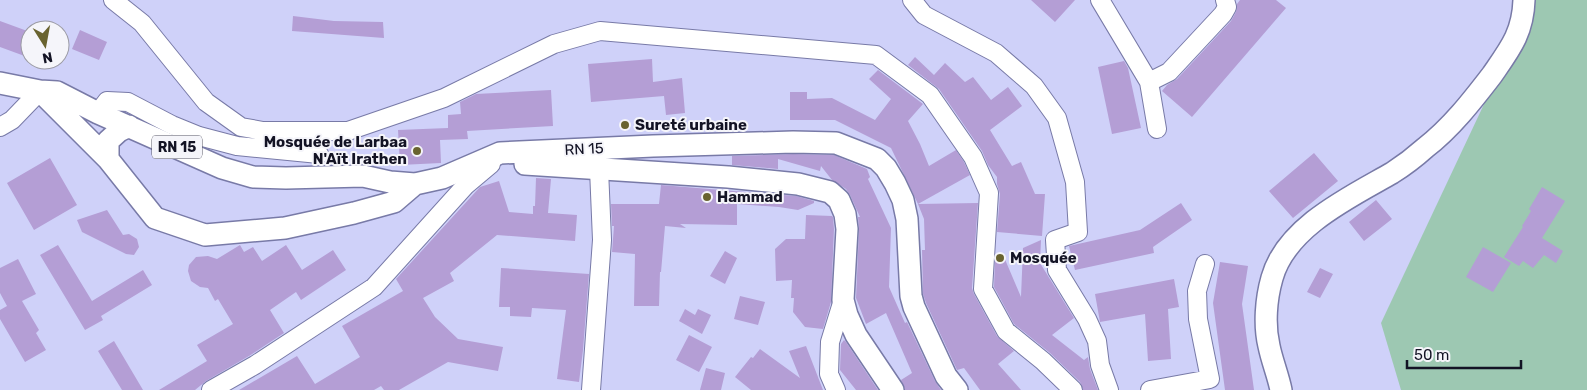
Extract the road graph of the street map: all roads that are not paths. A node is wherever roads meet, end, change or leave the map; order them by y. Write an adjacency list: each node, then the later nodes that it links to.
1 (113, 0): 12 (street)
2 (912, 0): 29 (street)
3 (1100, 0): 6 (street)
4 (1225, 0): 6 (street)
5 (1524, 0): 31 (main road)
6 (1149, 82): 13 (street)
7 (0, 83): 8 (main road, RN 15)
8 (40, 91): 9 (main road, RN 15); 11 (street); 16 (main road, RN 15)
9 (98, 113): 10 (main road, RN 15); 14 (street)
10 (129, 126): 16 (main road); 20 (main road, RN 15)
11 (0, 127)
12 (241, 127): 14 (street); 28 (street)
13 (1157, 128)
14 (237, 146): 15 (street)
15 (319, 154)
16 (108, 159): 20 (main road, RN 15)
17 (491, 164): 18 (main road, RN 15); 19 (main road, RN 15); 23 (street)
18 (470, 167): 20 (main road, RN 15); 27 (main road, RN 15)
19 (599, 169): 22 (main road, RN 15); 24 (street)
20 (415, 184)
21 (1205, 264): 30 (street)
22 (843, 300): 25 (street); 26 (main road, RN 15)
23 (212, 390)
24 (591, 390)
25 (836, 390)
26 (893, 390)
27 (957, 390)
28 (1072, 390)
29 (1109, 390)
30 (1150, 390)
31 (1281, 390)

